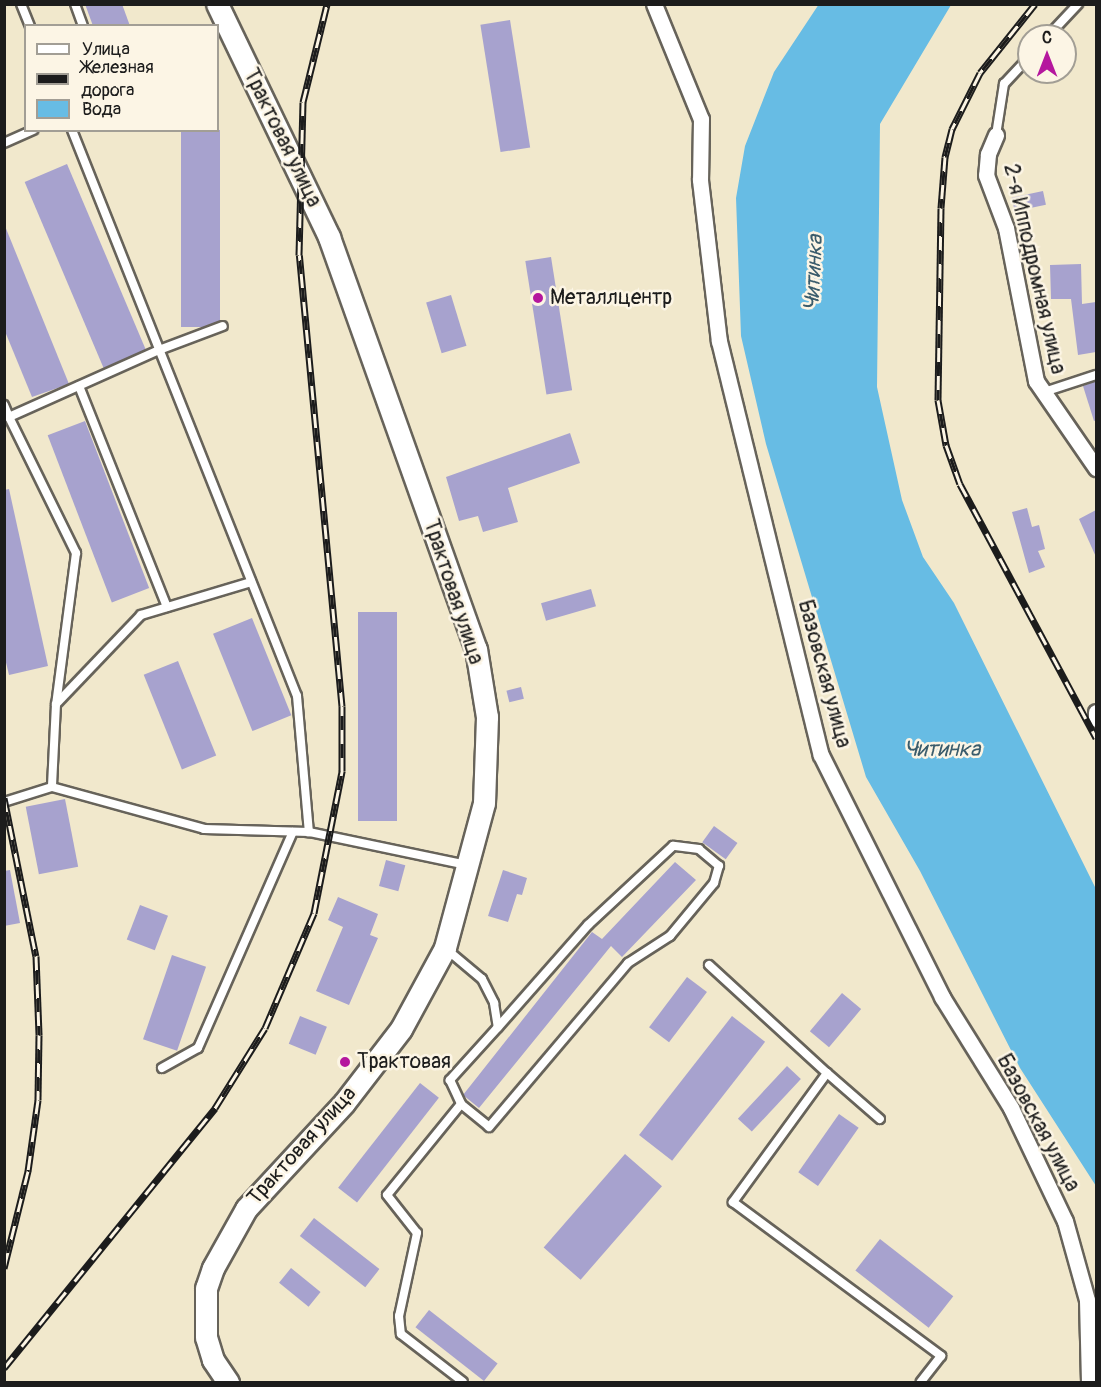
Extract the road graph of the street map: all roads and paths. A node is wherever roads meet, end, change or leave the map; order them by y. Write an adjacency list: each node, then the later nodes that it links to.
1 (21, 4): 6 (lane)
2 (75, 4): 7 (lane)
3 (217, 4): 29 (main road, Трактовая улица)
4 (654, 4): 40 (street, Базовская улица)
5 (1078, 4): 8 (lane)
6 (29, 24)
7 (82, 24)
8 (1059, 24)
9 (1017, 70): 12 (lane)
10 (29, 132): 13 (lane)
11 (73, 132): 15 (lane)
12 (996, 135): 18 (street, 2-я Ипподромная улица)
13 (4, 143)
14 (223, 326): 15 (lane)
15 (159, 350): 17 (lane); 22 (lane)
16 (1096, 375): 18 (lane)
17 (79, 386): 20 (lane); 23 (lane)
18 (1044, 393): 21 (street, 2-я Ипподромная улица)
19 (4, 405): 20 (lane)
20 (9, 417): 24 (lane)
21 (1096, 468)
22 (251, 582): 23 (lane); 28 (lane)
23 (167, 608): 24 (lane)
24 (56, 704): 25 (lane)
25 (52, 787): 26 (lane); 27 (lane)
26 (4, 802)
27 (293, 832): 28 (lane); 33 (lane)
28 (309, 832): 29 (lane)
29 (469, 865): 30 (main road, Трактовая улица)
30 (445, 948): 32 (lane); 37 (main road, Трактовая улица)
31 (709, 964): 34 (lane)
32 (498, 1027): 35 (lane); 35 (lane)
33 (162, 1068)
34 (827, 1072): 36 (lane); 39 (lane)
35 (461, 1104): 38 (lane)
36 (880, 1119)
37 (228, 1383)
38 (463, 1383)
39 (921, 1383)
40 (1089, 1383)

